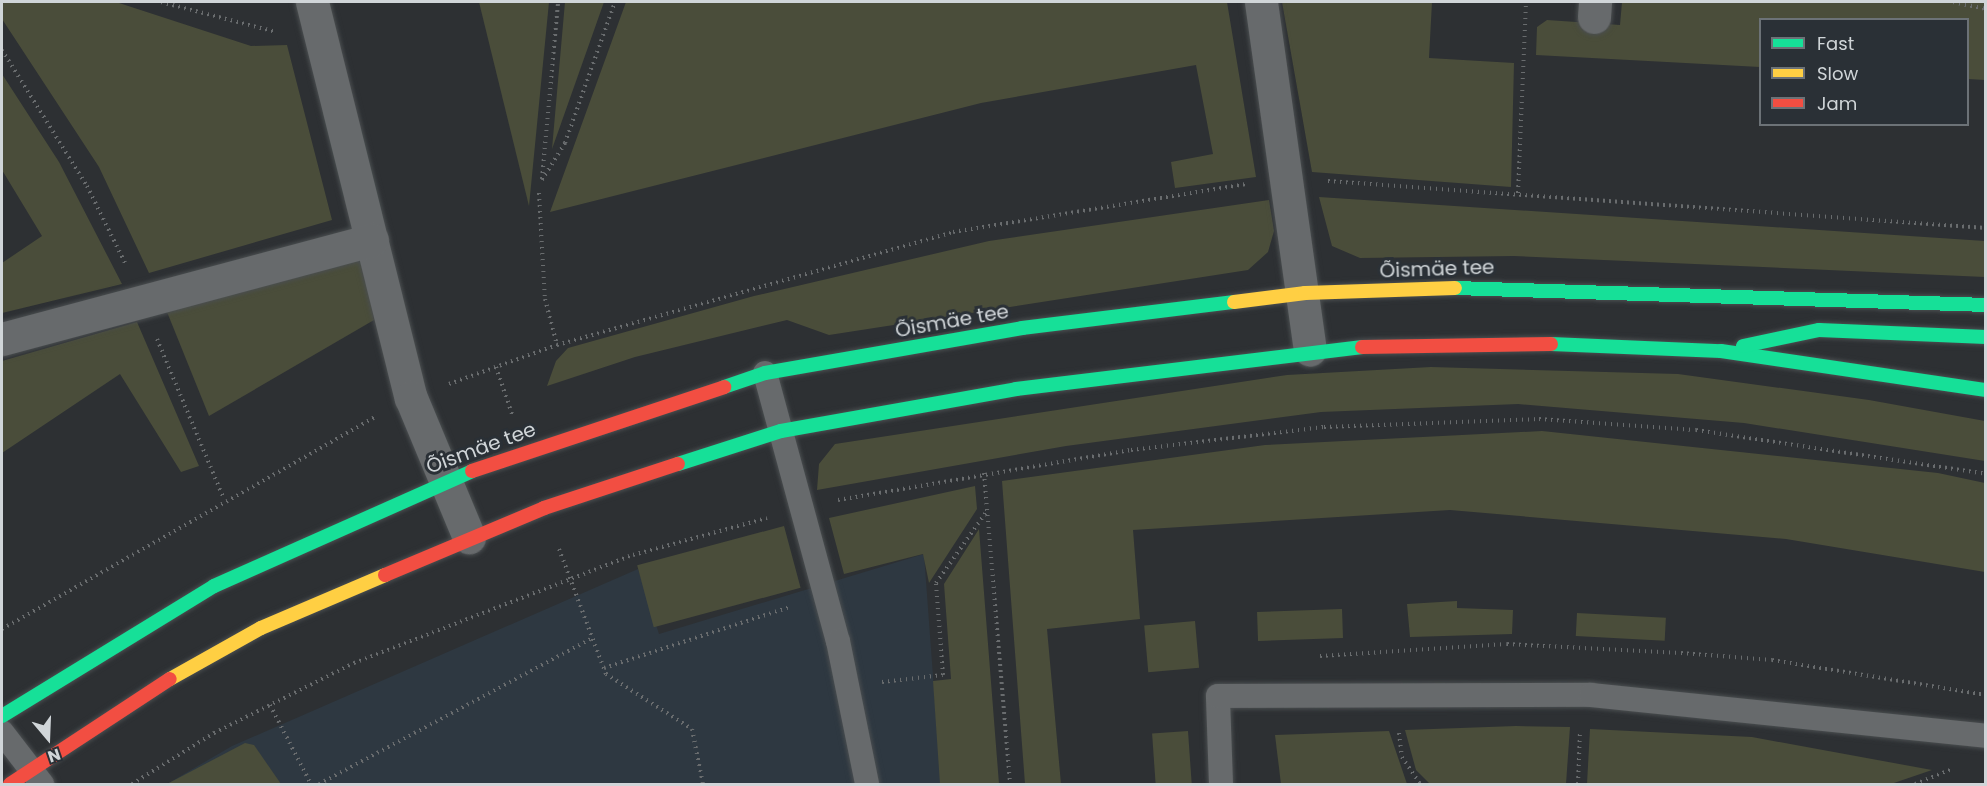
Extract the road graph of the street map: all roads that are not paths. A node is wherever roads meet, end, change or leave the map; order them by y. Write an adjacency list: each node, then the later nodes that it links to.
1 (312, 2): 3 (street)
2 (1261, 2): 4 (street)
3 (372, 240): 7 (street); 13 (street)
4 (1305, 293): 5 (main road, Õismäe tee); 8 (street); 10 (main road, Õismäe tee)
5 (1986, 306)
6 (1986, 337): 9 (main road)
7 (2, 339)
8 (1310, 350): 9 (main road); 12 (main road)
9 (1721, 351): 11 (main road)
10 (765, 373): 12 (lane); 13 (main road, Õismäe tee)
11 (1986, 390)
12 (781, 431): 14 (main road); 20 (lane)
13 (446, 480): 14 (street); 15 (main road, Õismäe tee)
14 (469, 537): 18 (main road)
15 (2, 716)
16 (2, 732): 18 (lane)
17 (1986, 736): 21 (lane)
18 (36, 777): 19 (main road)
19 (10, 784)
20 (867, 784)
21 (1221, 784)

